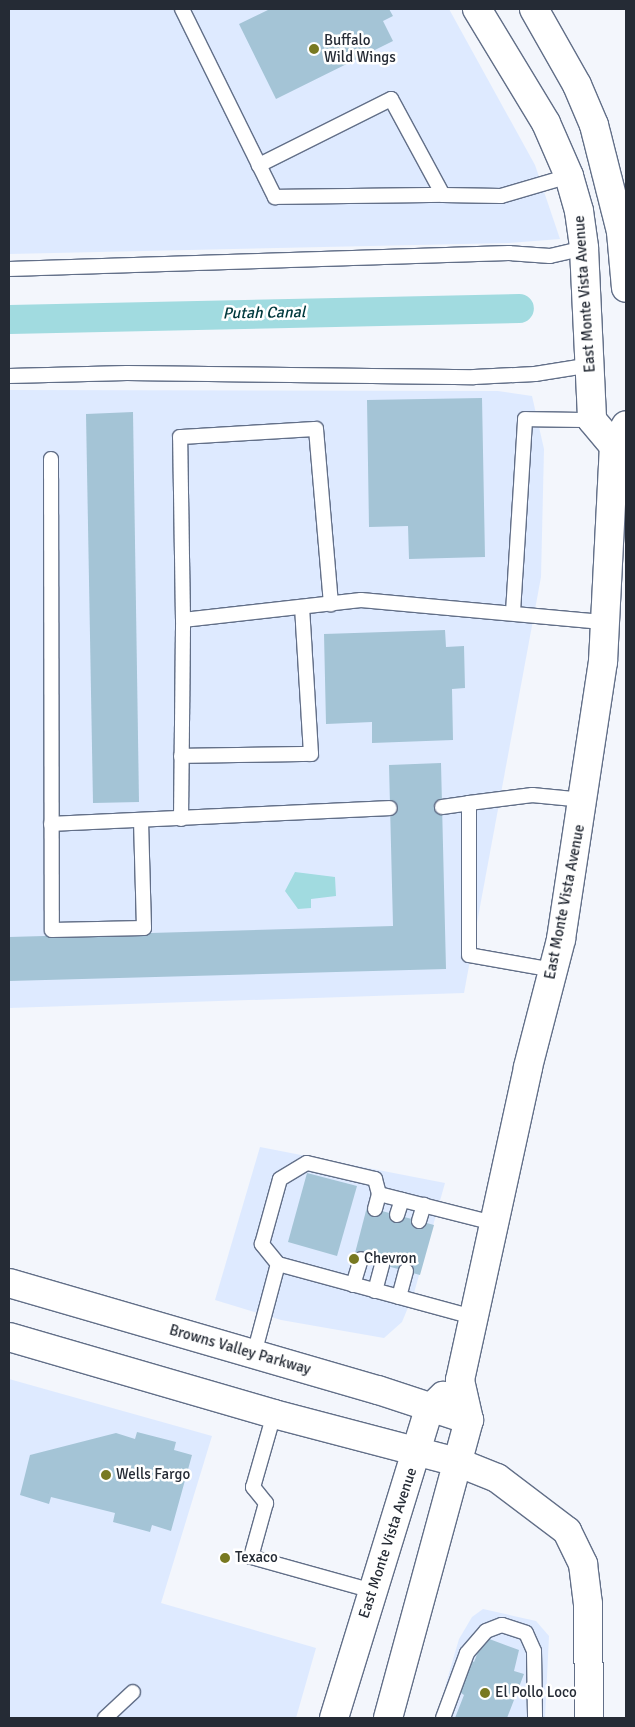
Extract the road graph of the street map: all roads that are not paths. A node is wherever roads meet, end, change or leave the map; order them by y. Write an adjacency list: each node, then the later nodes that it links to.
1 (182, 9): 4 (lane)
2 (477, 9): 5 (main road, East Monte Vista Avenue)
3 (534, 9): 9 (main road)
4 (259, 165): 6 (lane); 6 (lane)
5 (569, 176): 6 (lane); 7 (main road, East Monte Vista Avenue)
6 (443, 195)
7 (584, 248): 8 (lane); 10 (main road, East Monte Vista Avenue)
8 (9, 269)
9 (626, 288)
10 (591, 365): 11 (lane); 12 (main road, East Monte Vista Avenue)
11 (9, 376)
12 (592, 420): 13 (main road, East Monte Vista Avenue); 17 (lane)
13 (620, 436): 19 (main road, East Monte Vista Avenue)
14 (51, 459): 27 (lane)
15 (331, 604): 16 (lane); 17 (lane); 18 (lane)
16 (302, 607): 18 (lane); 20 (lane)
17 (513, 612): 19 (lane)
18 (183, 620): 20 (lane)
19 (606, 622): 21 (main road, East Monte Vista Avenue)
20 (182, 756): 25 (lane)
21 (584, 800): 22 (lane); 28 (main road, East Monte Vista Avenue)
22 (469, 803): 23 (lane); 28 (lane)
23 (442, 807)
24 (390, 808): 25 (lane)
25 (181, 819): 26 (lane)
26 (141, 820): 27 (lane); 27 (lane)
27 (51, 824)
28 (553, 970): 35 (main road, East Monte Vista Avenue)
29 (379, 1194): 30 (lane); 32 (lane); 37 (lane)
30 (402, 1200): 31 (lane); 33 (lane)
31 (424, 1205): 34 (lane); 35 (lane)
32 (375, 1209)
33 (396, 1215)
34 (419, 1221)
35 (494, 1223): 44 (main road, East Monte Vista Avenue)
36 (361, 1259): 41 (lane)
37 (278, 1264): 41 (lane); 46 (lane)
38 (382, 1264): 42 (lane)
39 (406, 1271): 43 (lane)
40 (9, 1283): 46 (main road, Browns Valley Parkway)
41 (353, 1285): 42 (lane)
42 (374, 1291): 43 (lane)
43 (399, 1297): 44 (lane)
44 (473, 1317): 47 (main road, East Monte Vista Avenue)
45 (9, 1337): 49 (main road)
46 (254, 1354): 48 (main road, Browns Valley Parkway)
47 (460, 1380): 48 (main road, East Monte Vista Avenue); 50 (main road, East Monte Vista Avenue)
48 (429, 1410): 50 (main road, Browns Valley Parkway); 51 (main road, East Monte Vista Avenue)
49 (274, 1414): 51 (main road); 53 (lane)
50 (469, 1420): 52 (main road, East Monte Vista Avenue)
51 (417, 1452): 52 (main road); 53 (main road, East Monte Vista Avenue)
52 (457, 1462): 57 (main road, East Monte Vista Avenue); 60 (main road)
53 (373, 1591): 56 (main road, East Monte Vista Avenue)
54 (133, 1692): 55 (lane)
55 (105, 1718)
56 (334, 1718)
57 (388, 1718)
58 (443, 1718): 59 (lane)
59 (535, 1718)
60 (589, 1718)

